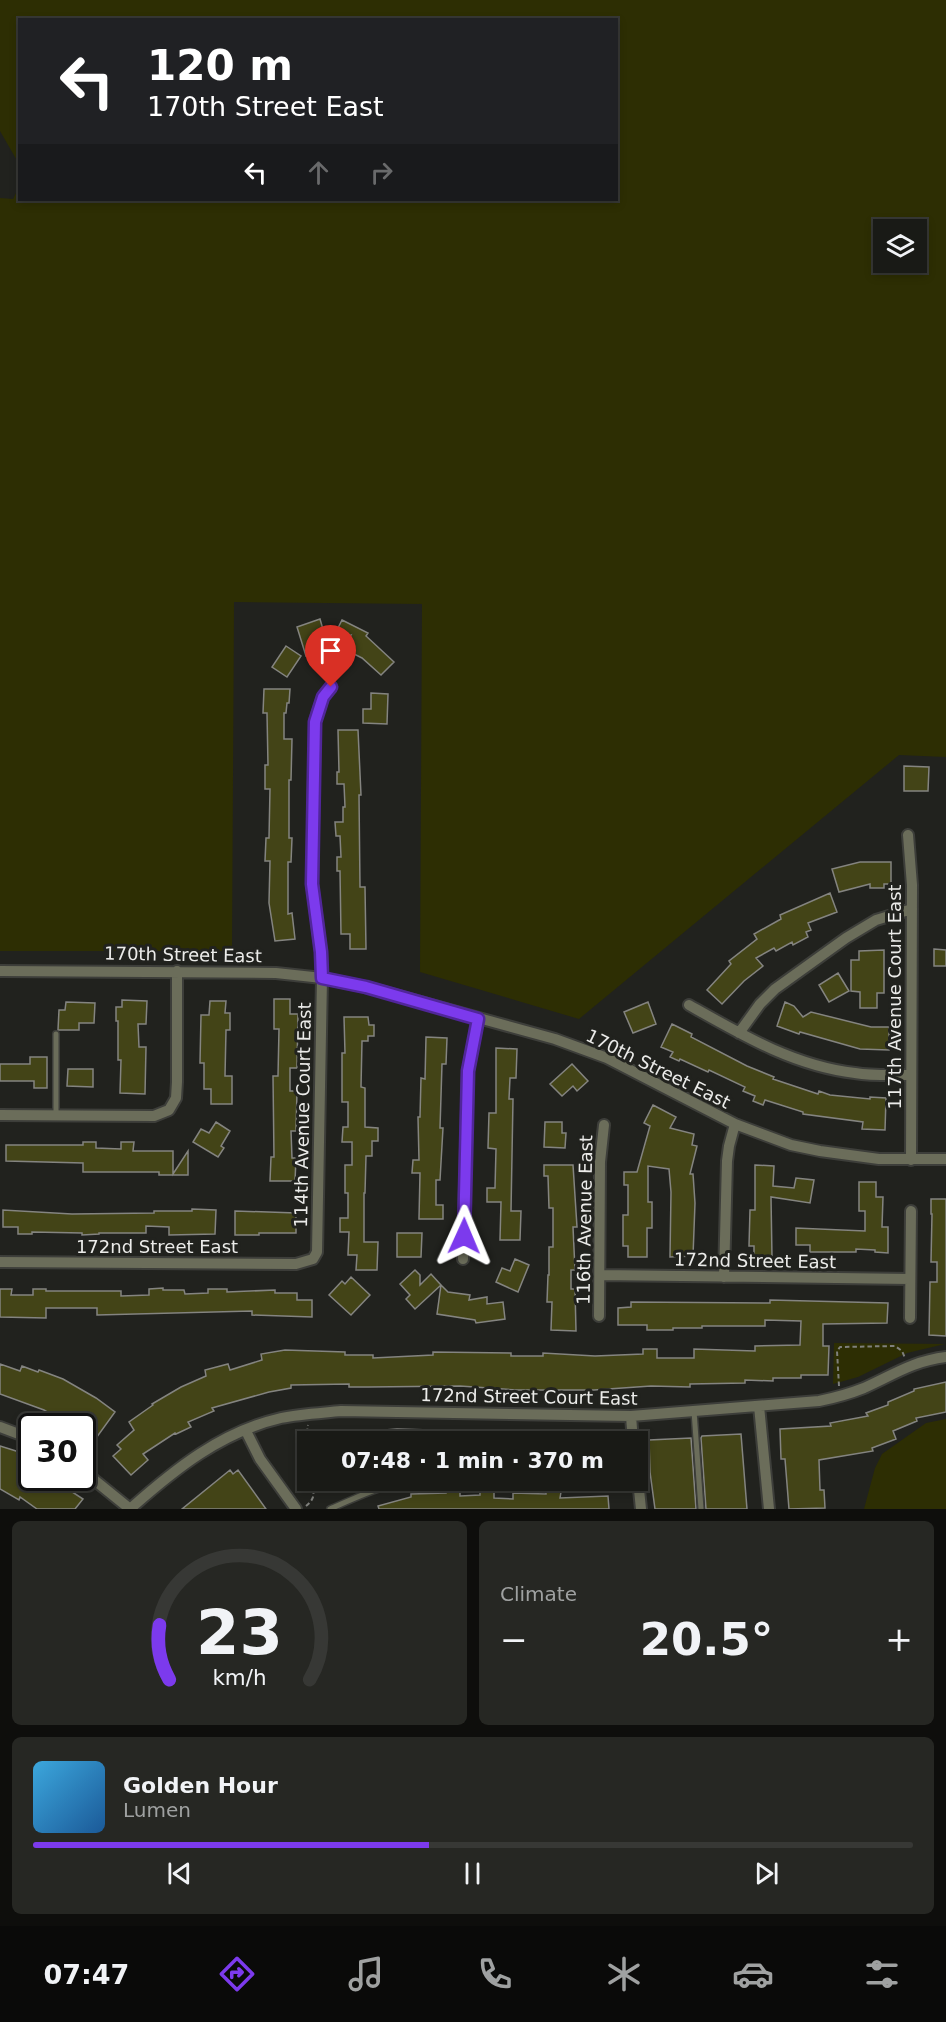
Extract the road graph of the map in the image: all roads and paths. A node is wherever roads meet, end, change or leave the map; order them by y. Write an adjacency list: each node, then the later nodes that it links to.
1 (331, 687): 6 (street, 114th Avenue Court East)
2 (908, 835): 3 (street, 117th Avenue Court East)
3 (912, 909): 9 (street); 11 (street, 117th Avenue Court East)
4 (0, 971): 5 (street, 170th Street East)
5 (177, 971): 6 (street, 170th Street East); 13 (street)
6 (322, 978): 8 (street, 170th Street East); 19 (street, 114th Avenue Court East)
7 (689, 1005): 9 (street)
8 (478, 1019): 14 (street, 170th Street East); 20 (street)
9 (739, 1033): 11 (street)
10 (57, 1034): 13 (lane)
11 (910, 1075): 16 (street, 117th Avenue Court East)
12 (0, 1115): 13 (street)
13 (56, 1115)
14 (735, 1124): 16 (street, 170th Street East); 23 (street)
15 (604, 1125): 22 (street, 116th Avenue East)
16 (911, 1160): 17 (street, 170th Street East)
17 (946, 1160)
18 (911, 1211): 24 (street)
19 (313, 1259): 21 (street, 172nd Street East)
20 (463, 1260)
21 (0, 1262)
22 (600, 1275): 23 (street, 172nd Street East); 25 (street, 116th Avenue East)
23 (724, 1277): 24 (street, 172nd Street East)
24 (910, 1279): 26 (street)
25 (599, 1316)
26 (910, 1318)
27 (946, 1357): 28 (street, 172nd Street Court East)
28 (908, 1366): 29 (street, 172nd Street Court East); 29 (path)
29 (841, 1396): 30 (street, 172nd Street Court East)
30 (759, 1406): 31 (street, 172nd Street Court East); 49 (street)
31 (694, 1411): 33 (street, 172nd Street Court East); 48 (lane)
32 (307, 1414): 33 (street, 172nd Street Court East); 35 (street, 172nd Street Court East); 36 (path)
33 (631, 1416): 37 (street)
34 (0, 1427): 38 (street)
35 (246, 1431): 43 (street, 172nd Street Court East); 44 (street)
36 (307, 1431)
37 (632, 1431)
38 (18, 1434)
39 (96, 1481): 43 (street, 172nd Street Court East)
40 (314, 1491): 45 (path)
41 (375, 1491): 46 (lane)
42 (638, 1491): 47 (street)
43 (130, 1509)
44 (296, 1509)
45 (302, 1509)
46 (330, 1509)
47 (640, 1509)
48 (701, 1509)
49 (769, 1509)

